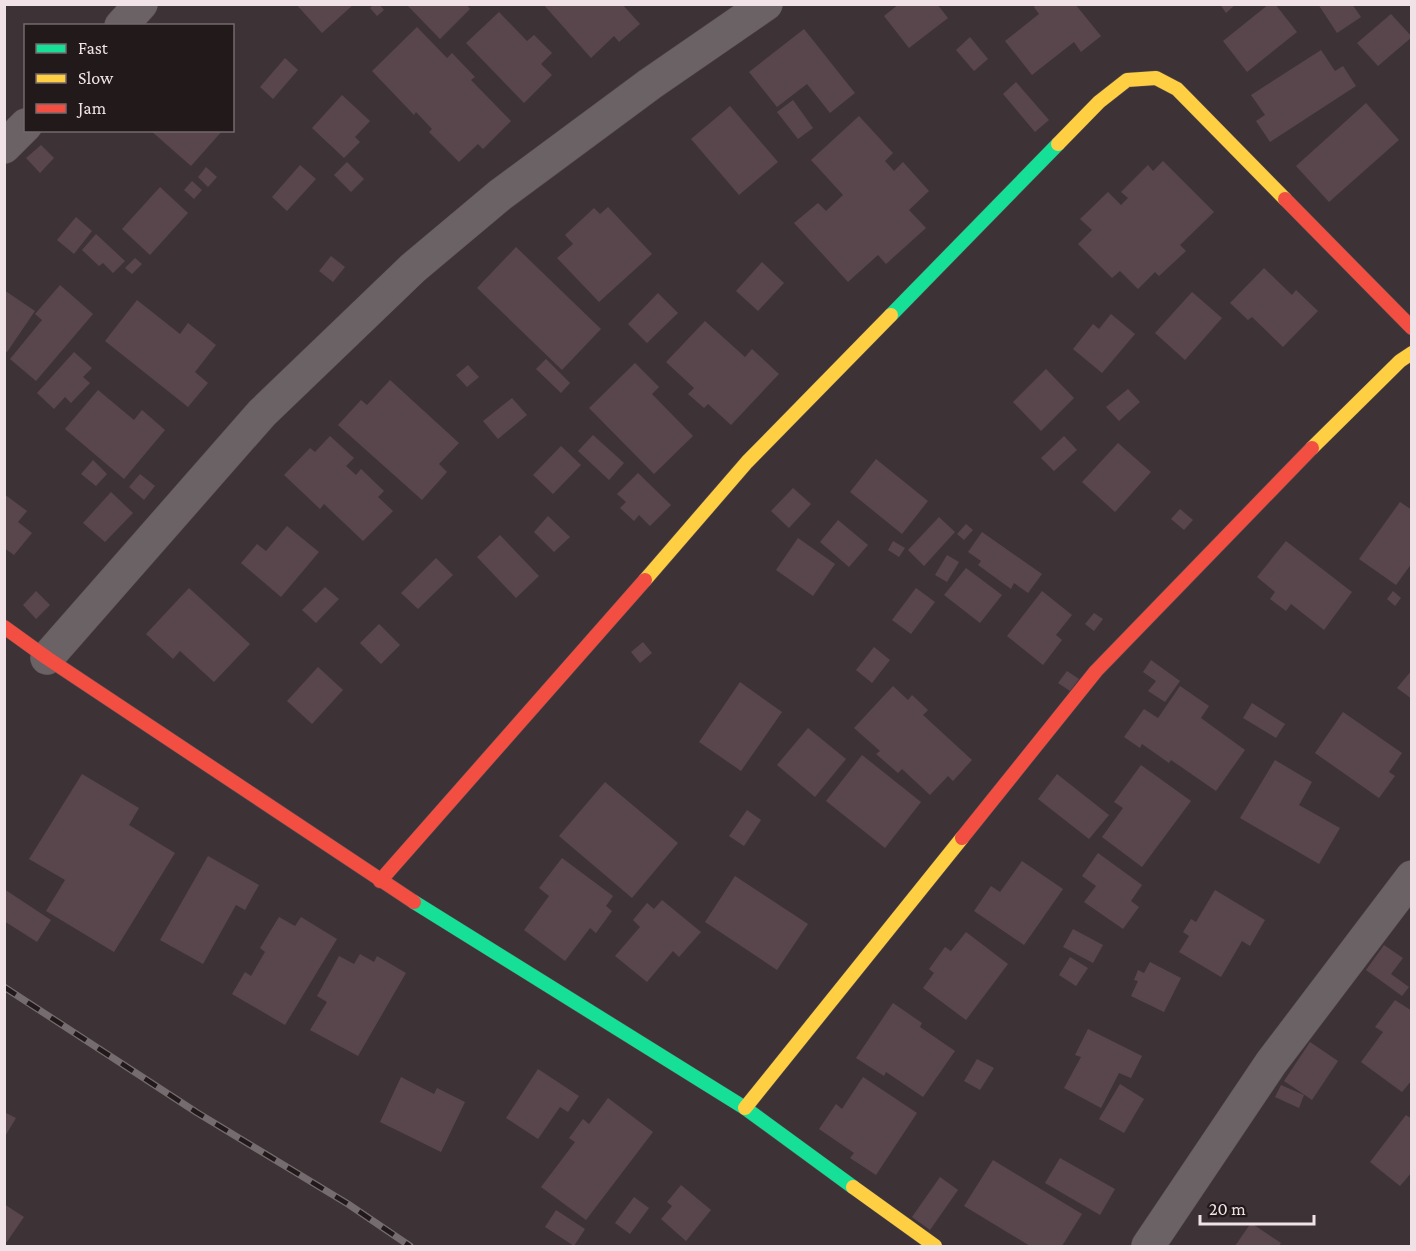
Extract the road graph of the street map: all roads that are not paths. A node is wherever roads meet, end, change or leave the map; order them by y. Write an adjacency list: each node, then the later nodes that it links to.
1 (141, 4): 3 (street)
2 (766, 4): 9 (street)
3 (123, 24)
4 (24, 127): 5 (street)
5 (4, 147)
6 (1412, 328): 11 (street)
7 (1412, 353): 12 (street)
8 (4, 627): 9 (street)
9 (47, 658): 11 (street)
10 (1412, 877): 14 (street)
11 (380, 881): 12 (street)
12 (745, 1108): 13 (street)
13 (935, 1246)
14 (1148, 1246)

